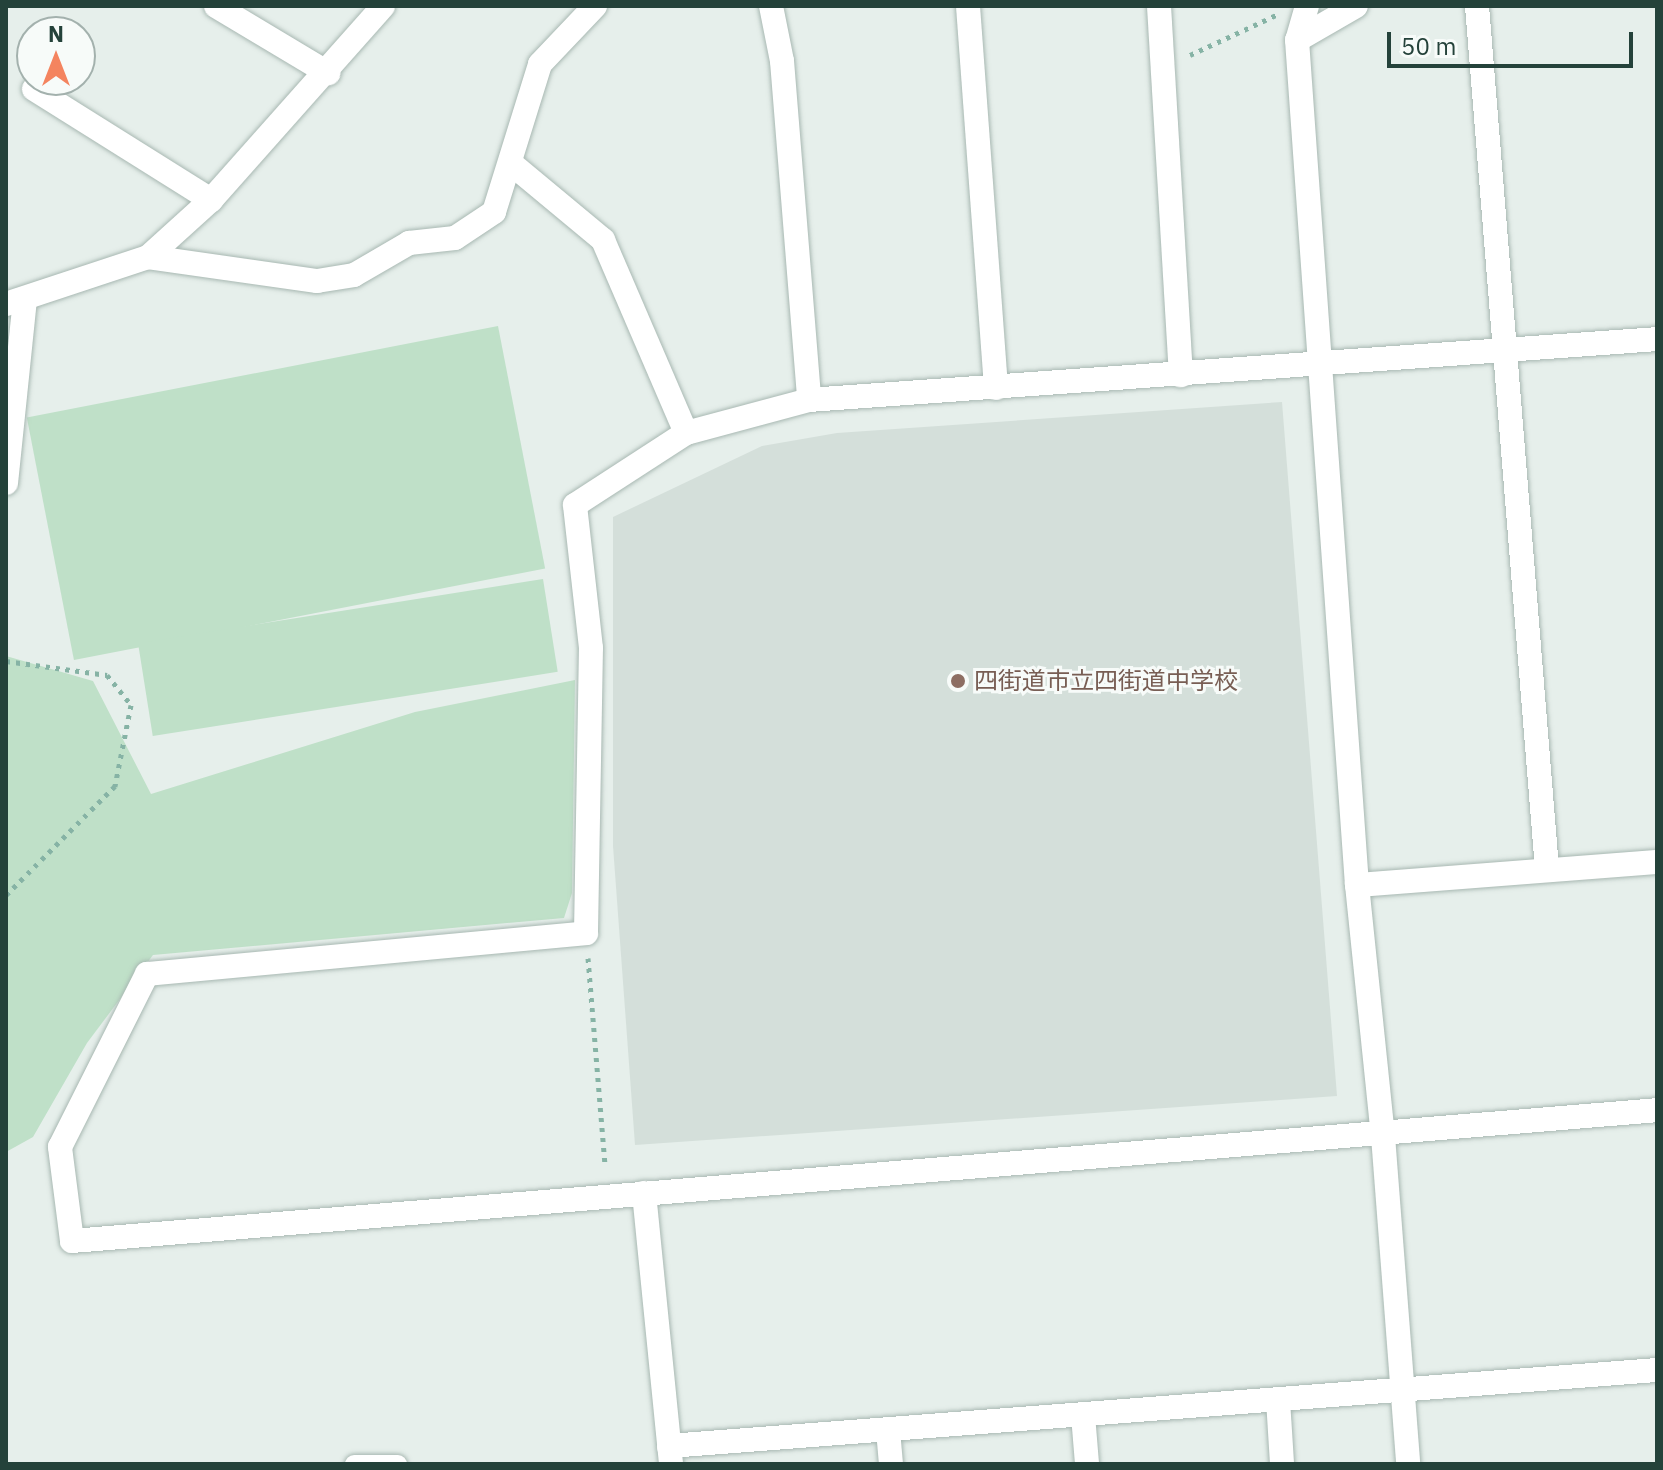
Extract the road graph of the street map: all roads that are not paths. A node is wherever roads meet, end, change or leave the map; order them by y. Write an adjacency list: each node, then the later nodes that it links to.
1 (216, 6): 11 (street)
2 (383, 6): 11 (street)
3 (595, 6): 13 (street)
4 (771, 6): 22 (street)
5 (968, 6): 21 (street)
6 (1159, 6): 20 (street)
7 (1307, 6): 10 (street)
8 (1356, 6): 10 (street)
9 (1477, 6): 18 (street)
10 (1297, 40): 19 (street)
11 (328, 73): 14 (street)
12 (45, 96): 14 (street)
13 (514, 166): 15 (street); 23 (street)
14 (211, 200): 15 (street)
15 (148, 257): 16 (street)
16 (16, 301): 24 (street)
17 (1657, 339): 18 (street)
18 (1504, 352): 19 (street); 26 (street)
19 (1322, 367): 20 (street); 27 (street)
20 (1181, 375): 21 (street)
21 (996, 388): 22 (street)
22 (809, 400): 23 (street)
23 (686, 433): 30 (street)
24 (6, 483)
25 (1657, 862): 26 (street)
26 (1547, 868): 27 (street)
27 (1357, 885): 29 (street)
28 (1657, 1110): 29 (street)
29 (1383, 1136): 30 (street); 32 (street)
30 (644, 1193): 36 (street)
31 (1657, 1370): 32 (street)
32 (1399, 1391): 33 (street); 42 (street)
33 (1278, 1400): 34 (street); 41 (street)
34 (1083, 1415): 35 (street); 40 (street)
35 (888, 1430): 36 (street); 39 (street)
36 (670, 1455)
37 (354, 1464): 38 (lane)
38 (398, 1464)
39 (891, 1464)
40 (1087, 1464)
41 (1282, 1464)
42 (1408, 1464)

